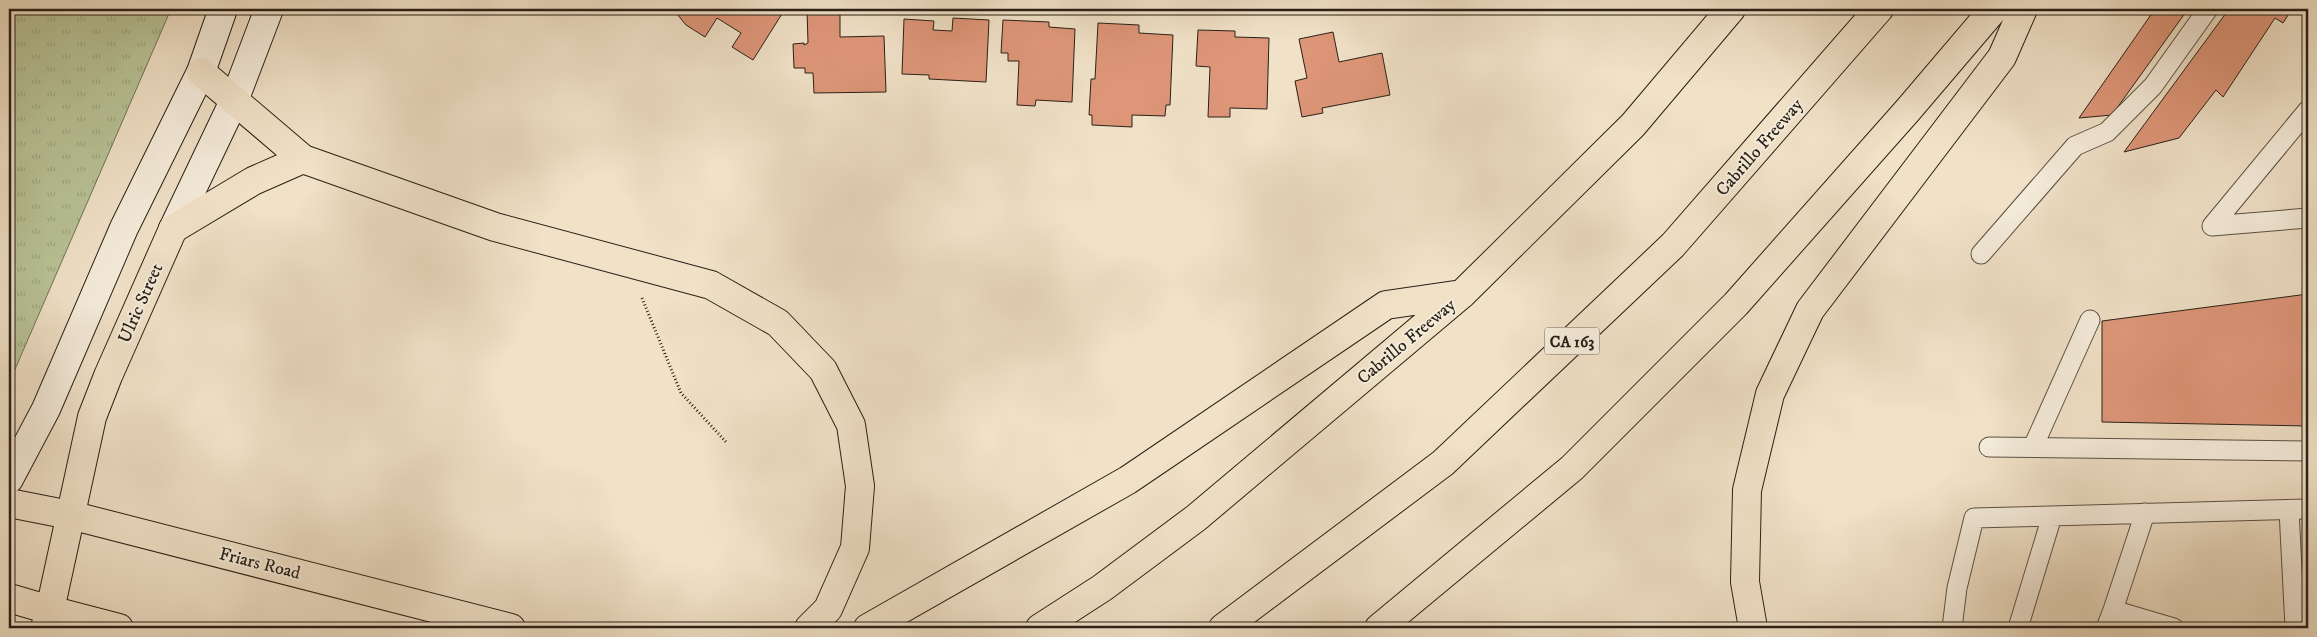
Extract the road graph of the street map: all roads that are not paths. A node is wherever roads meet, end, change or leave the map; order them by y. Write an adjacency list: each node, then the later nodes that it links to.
1 (223, 9): 8 (main road)
2 (269, 9): 9 (main road, Ulric Street)
3 (1731, 9): 15 (main road, Cabrillo Freeway)
4 (1879, 9): 35 (main road, Cabrillo Freeway / CA 163)
5 (1994, 9): 36 (main road)
6 (2022, 9): 37 (main road)
7 (2208, 9): 14 (lane)
8 (201, 72): 9 (main road); 20 (main road)
9 (234, 101): 11 (main road); 13 (main road, Ulric Street)
10 (2308, 110): 12 (lane)
11 (303, 160): 13 (main road); 32 (main road)
12 (2308, 218)
13 (174, 229): 25 (main road, Ulric Street)
14 (1981, 254)
15 (1462, 294): 33 (main road); 34 (main road, Cabrillo Freeway)
16 (2090, 320): 18 (lane)
17 (1989, 447): 18 (lane)
18 (2033, 447): 19 (lane)
19 (2308, 451)
20 (9, 478)
21 (9, 503): 25 (main road, Friars Road)
22 (2308, 509): 23 (lane)
23 (2289, 510): 24 (lane); 42 (lane)
24 (2145, 513): 26 (lane); 28 (lane)
25 (70, 515): 29 (main road, Ulric Street); 31 (main road, Friars Road)
26 (2052, 516): 38 (lane); 39 (lane)
27 (9, 598): 29 (main road)
28 (2113, 610): 40 (lane); 41 (lane)
29 (48, 619): 30 (main road)
30 (119, 628)
31 (511, 628)
32 (808, 628)
33 (868, 628)
34 (1040, 628)
35 (1223, 628)
36 (1379, 628)
37 (1752, 628)
38 (1952, 628)
39 (2018, 628)
40 (2106, 628)
41 (2174, 628)
42 (2294, 628)

